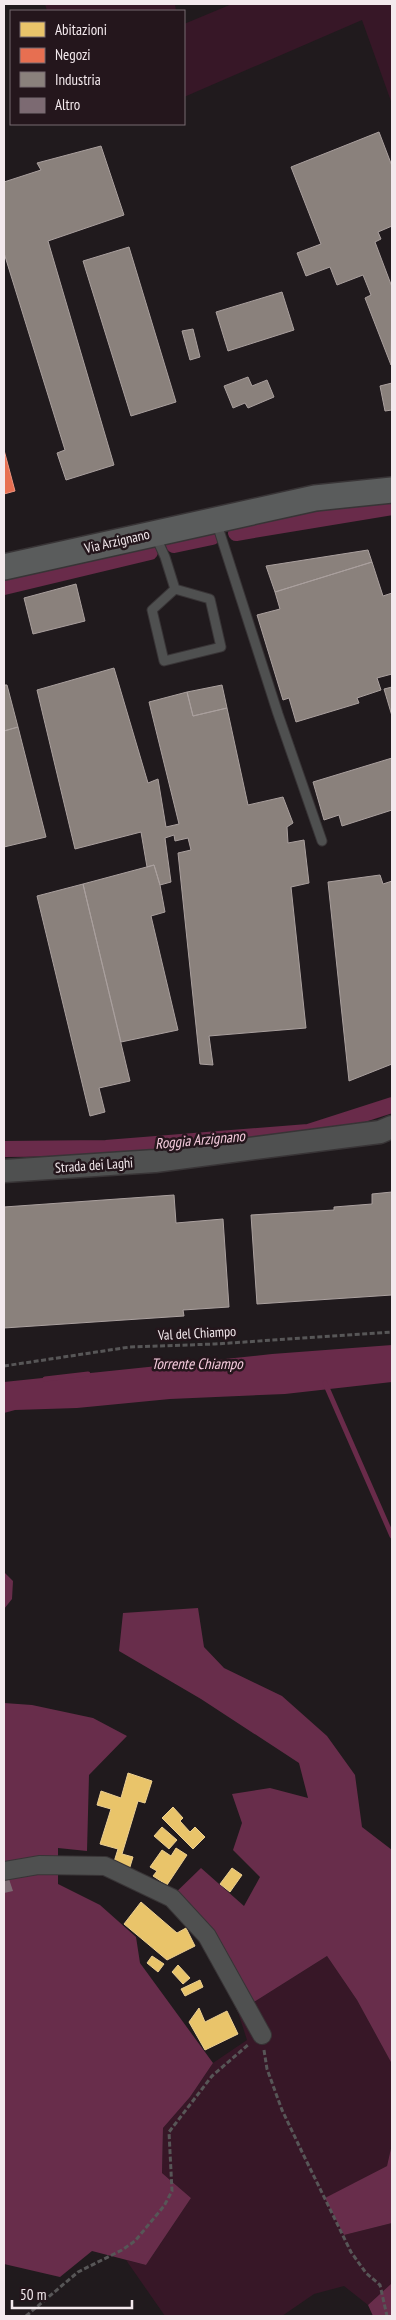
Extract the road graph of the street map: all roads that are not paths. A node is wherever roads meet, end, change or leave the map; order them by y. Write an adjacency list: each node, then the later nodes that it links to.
1 (392, 490): 2 (main road, Via Arzignano)
2 (223, 517): 3 (main road, Via Arzignano); 6 (lane)
3 (154, 532): 4 (main road, Via Arzignano); 5 (lane)
4 (4, 567)
5 (175, 589): 5 (lane)
6 (322, 841)
7 (392, 1128): 8 (street, Strada dei Laghi)
8 (4, 1172)
9 (4, 1871): 10 (street)
10 (262, 2034)

